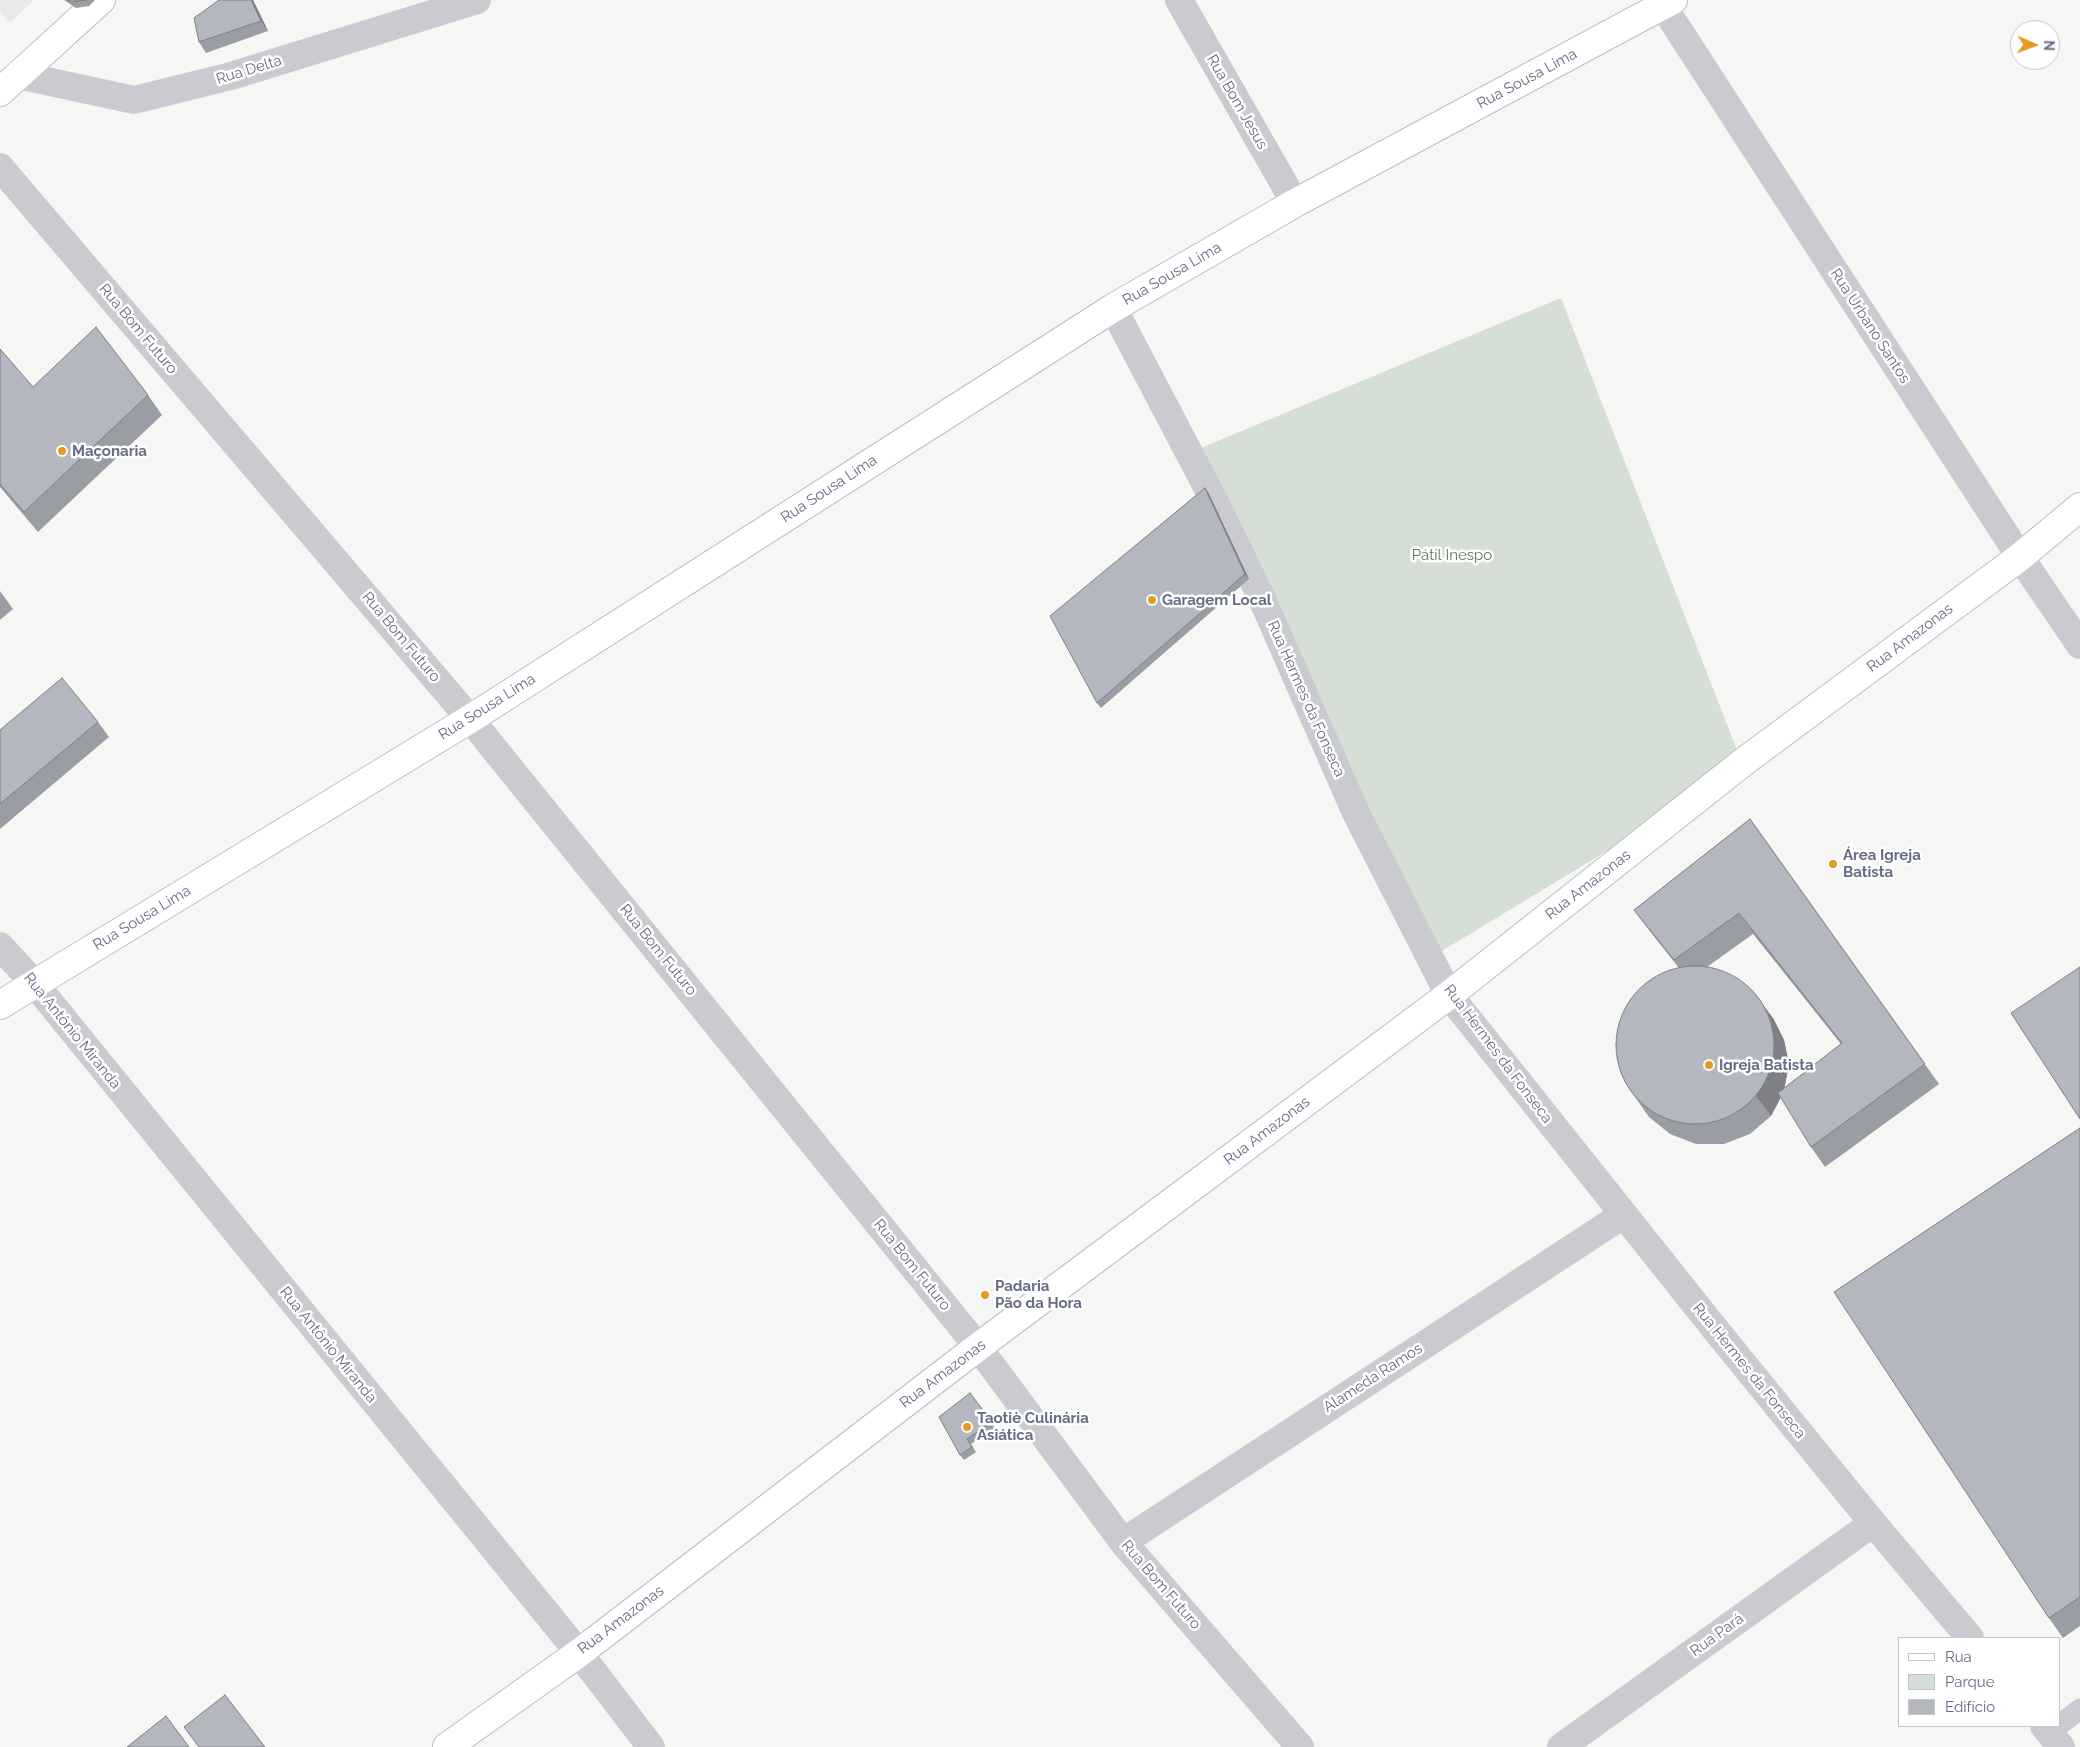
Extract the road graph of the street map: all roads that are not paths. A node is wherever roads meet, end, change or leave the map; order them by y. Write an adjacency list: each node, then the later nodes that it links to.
1 (100, 0): 5 (street)
2 (477, 0): 5 (street, Rua Delta)
3 (1179, 0): 7 (street, Rua Bom Jesus)
4 (1668, 3): 7 (street, Rua Sousa Lima); 10 (street, Rua Urbano Santos)
5 (9, 83)
6 (0, 166): 12 (street, Rua Bom Futuro)
7 (1295, 203): 8 (street, Rua Sousa Lima)
8 (1113, 308): 12 (street, Rua Sousa Lima); 15 (street, Rua Hermes da Fonseca)
9 (2080, 506): 10 (street, Rua Amazonas)
10 (2020, 557): 11 (street, Rua Urbano Santos); 15 (street, Rua Amazonas)
11 (2080, 645)
12 (470, 718): 14 (street, Rua Sousa Lima); 18 (street, Rua Bom Futuro)
13 (0, 946): 14 (street, Rua Antônio Miranda)
14 (34, 983): 16 (street, Rua Sousa Lima); 22 (street, Rua Antônio Miranda)
15 (1449, 995): 17 (street, Rua Hermes da Fonseca); 18 (street, Rua Amazonas)
16 (0, 1005)
17 (1623, 1215): 19 (street, Rua Hermes da Fonseca); 20 (street, Alameda Ramos)
18 (978, 1347): 20 (street, Rua Bom Futuro); 22 (street, Rua Amazonas)
19 (1873, 1523): 21 (street, Rua Hermes da Fonseca); 28 (street, Rua Pará)
20 (1123, 1542): 27 (street, Rua Bom Futuro)
21 (1969, 1637)
22 (579, 1653): 25 (street, Rua Amazonas); 26 (street, Rua Antônio Miranda)
23 (2080, 1709): 24 (lane)
24 (2060, 1726)
25 (447, 1747)
26 (651, 1747)
27 (1300, 1747)
28 (1561, 1747)

